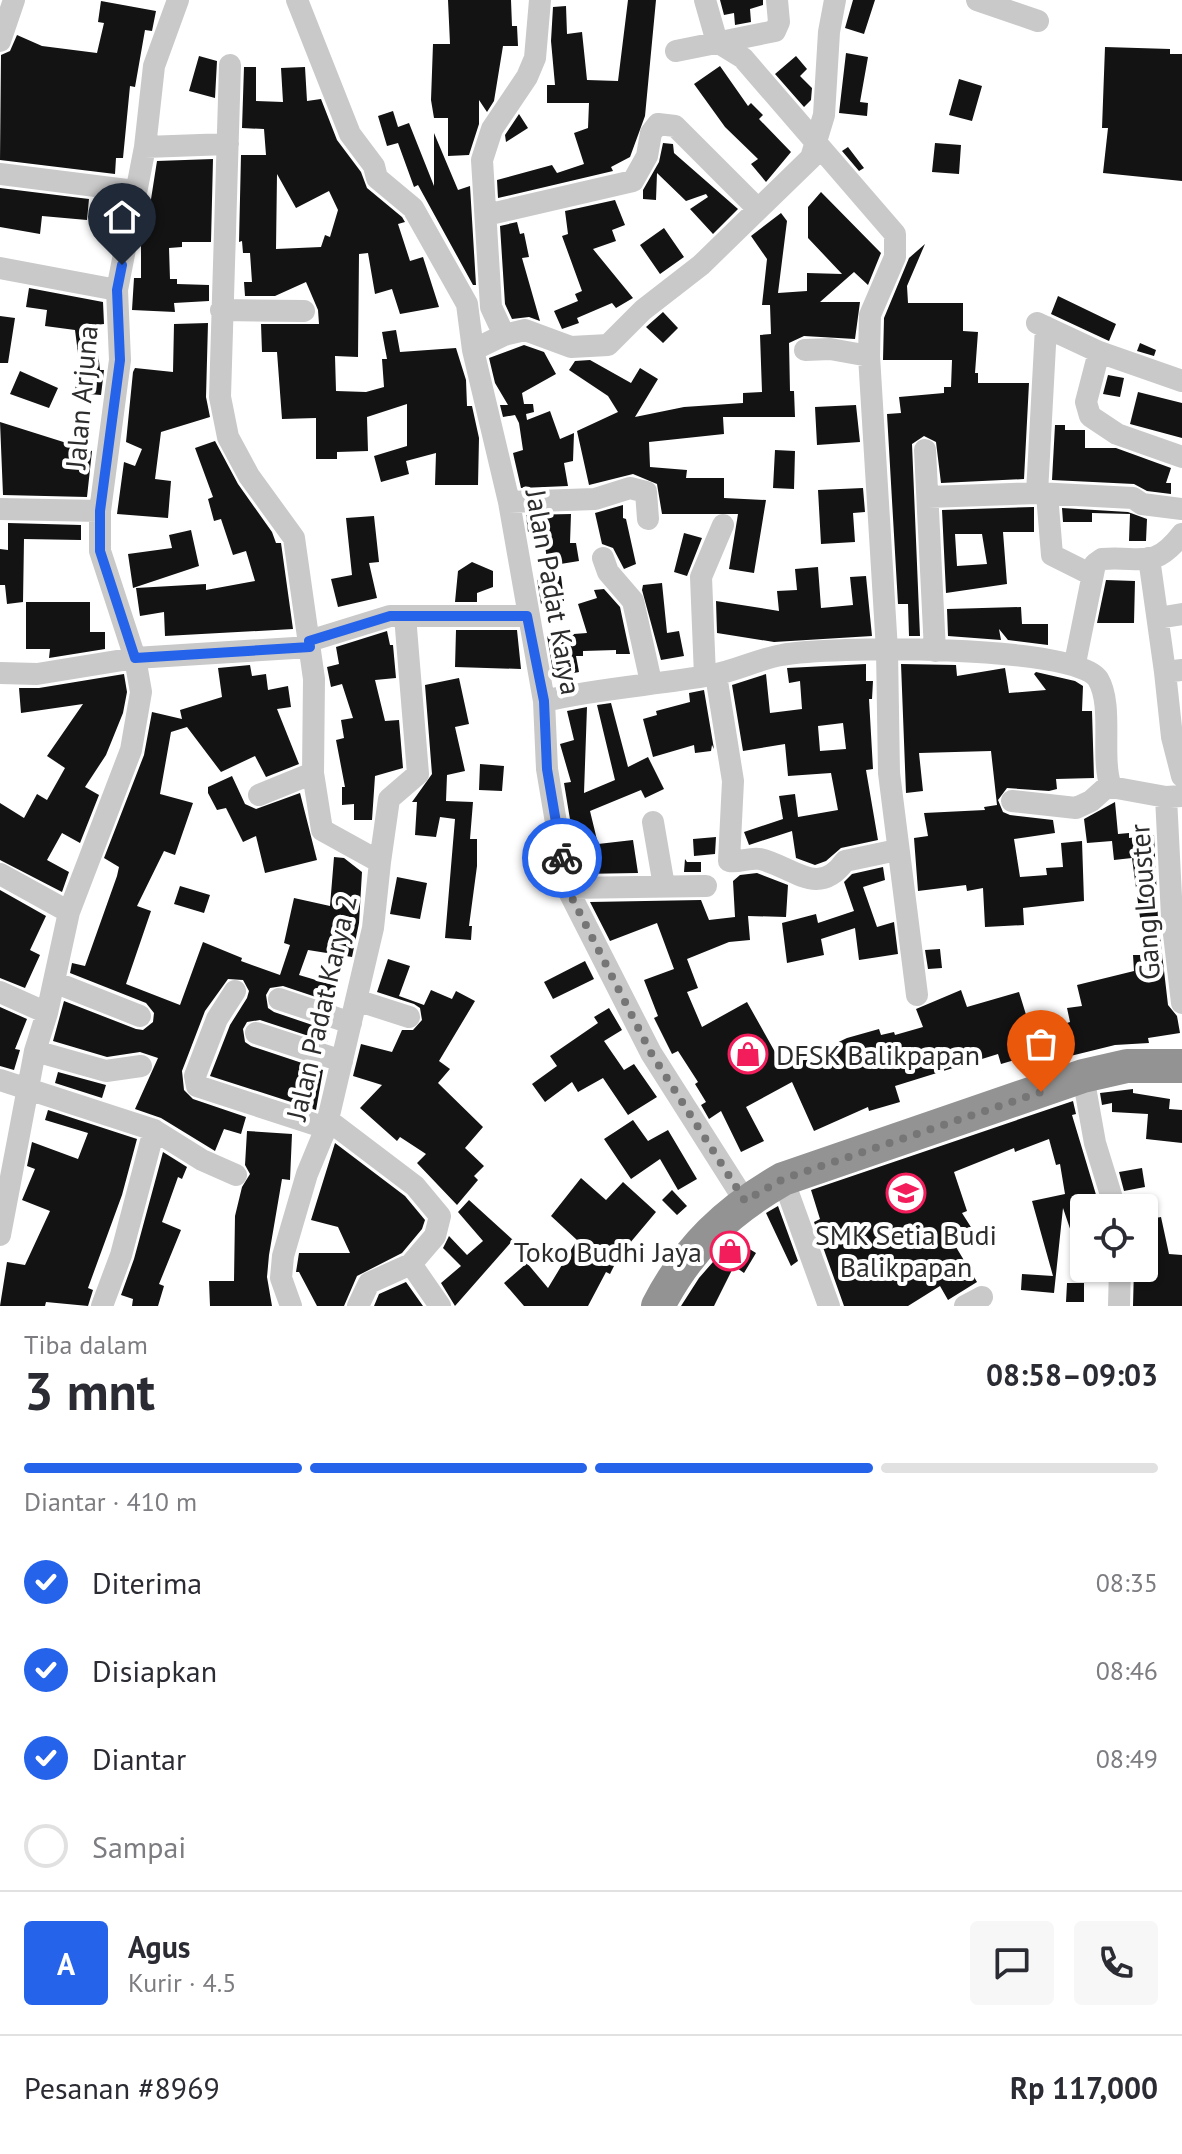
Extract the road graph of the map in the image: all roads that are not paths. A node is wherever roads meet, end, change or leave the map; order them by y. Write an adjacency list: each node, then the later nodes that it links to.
1 (14, 0): 10 (street)
2 (178, 0): 15 (street, Jalan Arjuna)
3 (297, 0): 26 (street, Jalan Padat Karya)
4 (540, 0): 20 (street)
5 (705, 0): 11 (street)
6 (777, 0): 11 (street)
7 (835, 0): 16 (street)
8 (977, 0): 9 (street)
9 (1038, 21)
10 (0, 41)
11 (717, 42): 12 (street); 16 (street)
12 (676, 51)
13 (230, 65): 14 (street, Jalan Padat Karya 2)
14 (228, 144): 15 (street); 23 (street, Jalan Padat Karya 2)
15 (145, 147): 18 (street, Jalan Arjuna)
16 (816, 147): 19 (street); 29 (street)
17 (0, 174): 18 (street)
18 (135, 191): 22 (street, Jalan Arjuna)
19 (757, 208): 20 (street); 25 (street)
20 (486, 215): 25 (street)
21 (0, 268): 22 (street)
22 (117, 290): 38 (street, Jalan Arjuna)
23 (222, 300): 24 (street); 49 (street, Jalan Padat Karya 2)
24 (304, 311)
25 (504, 335): 26 (street)
26 (473, 350): 35 (street, Jalan Padat Karya)
27 (805, 350): 29 (street)
28 (1099, 352): 30 (street); 32 (street); 33 (street)
29 (869, 356): 50 (street)
30 (1182, 381)
31 (925, 450): 34 (street)
32 (1182, 457)
33 (1042, 494): 34 (street); 36 (street); 44 (street)
34 (928, 497): 51 (street)
35 (509, 502): 39 (street); 47 (street, Jalan Padat Karya)
36 (1181, 504)
37 (0, 509): 38 (street)
38 (100, 511): 52 (street, Jalan Arjuna)
39 (648, 519)
40 (723, 525): 56 (street)
41 (1182, 534): 43 (street)
42 (603, 558): 57 (street)
43 (1149, 558): 44 (street); 48 (street)
44 (1092, 575): 53 (street)
45 (1182, 614): 48 (street)
46 (405, 616): 47 (street); 49 (street); 68 (street)
47 (527, 616): 58 (street, Jalan Padat Karya)
48 (1158, 618): 54 (street)
49 (310, 644): 52 (street); 60 (street, Jalan Padat Karya 2)
50 (887, 650): 51 (street); 56 (street); 67 (street)
51 (935, 651): 53 (street)
52 (135, 658): 55 (street); 73 (street, Jalan Arjuna)
53 (1075, 663): 62 (street)
54 (1173, 671): 59 (street)
55 (0, 673)
56 (710, 676): 57 (street); 67 (street)
57 (651, 682): 58 (street)
58 (544, 701): 72 (street, Jalan Padat Karya)
59 (1177, 737): 61 (street)
60 (313, 773): 63 (street); 68 (street, Jalan Padat Karya 2)
61 (1182, 776)
62 (1110, 784): 64 (street); 65 (street)
63 (259, 795)
64 (1174, 796): 74 (street, Gang Louster)
65 (1012, 801)
66 (653, 822): 70 (street)
67 (897, 850): 78 (street)
68 (380, 862): 80 (street, Jalan Padat Karya 2)
69 (0, 874): 73 (street)
70 (664, 886): 71 (street); 72 (street)
71 (706, 886)
72 (567, 888): 100 (street, Jalan Padat Karya)
73 (69, 912): 75 (street, Jalan Arjuna)
74 (1179, 956): 81 (street, Gang Louster)
75 (54, 982): 82 (street, Jalan Arjuna); 83 (street)
76 (235, 991): 94 (street)
77 (0, 992): 82 (street)
78 (917, 995)
79 (279, 999): 85 (street)
80 (356, 1000): 84 (street); 85 (street, Jalan Padat Karya 2)
81 (1182, 1003)
82 (47, 1013): 87 (street, Jalan Arjuna)
83 (140, 1016)
84 (409, 1017)
85 (351, 1023): 88 (street, Jalan Padat Karya 2)
86 (256, 1033): 88 (street)
87 (35, 1051): 89 (street); 93 (street, Jalan Arjuna)
88 (342, 1061): 94 (street, Jalan Padat Karya 2)
89 (141, 1066)
90 (1182, 1066): 91 (highway)
91 (1083, 1076): 97 (highway); 99 (street)
92 (0, 1080): 93 (street)
93 (28, 1087): 95 (street); 98 (street, Jalan Arjuna)
94 (327, 1124): 102 (street); 105 (street, Jalan Padat Karya 2)
95 (154, 1130): 96 (street); 104 (street)
96 (236, 1175)
97 (783, 1179): 100 (highway); 109 (street)
98 (3, 1193): 101 (street, Jalan Arjuna)
99 (1111, 1194)
100 (745, 1201): 108 (highway)
101 (0, 1235)
102 (411, 1264): 106 (street); 107 (street)
103 (1120, 1282): 110 (street)
104 (102, 1306)
105 (291, 1306)
106 (358, 1306)
107 (440, 1306)
108 (658, 1306)
109 (829, 1306)
110 (1119, 1306)

